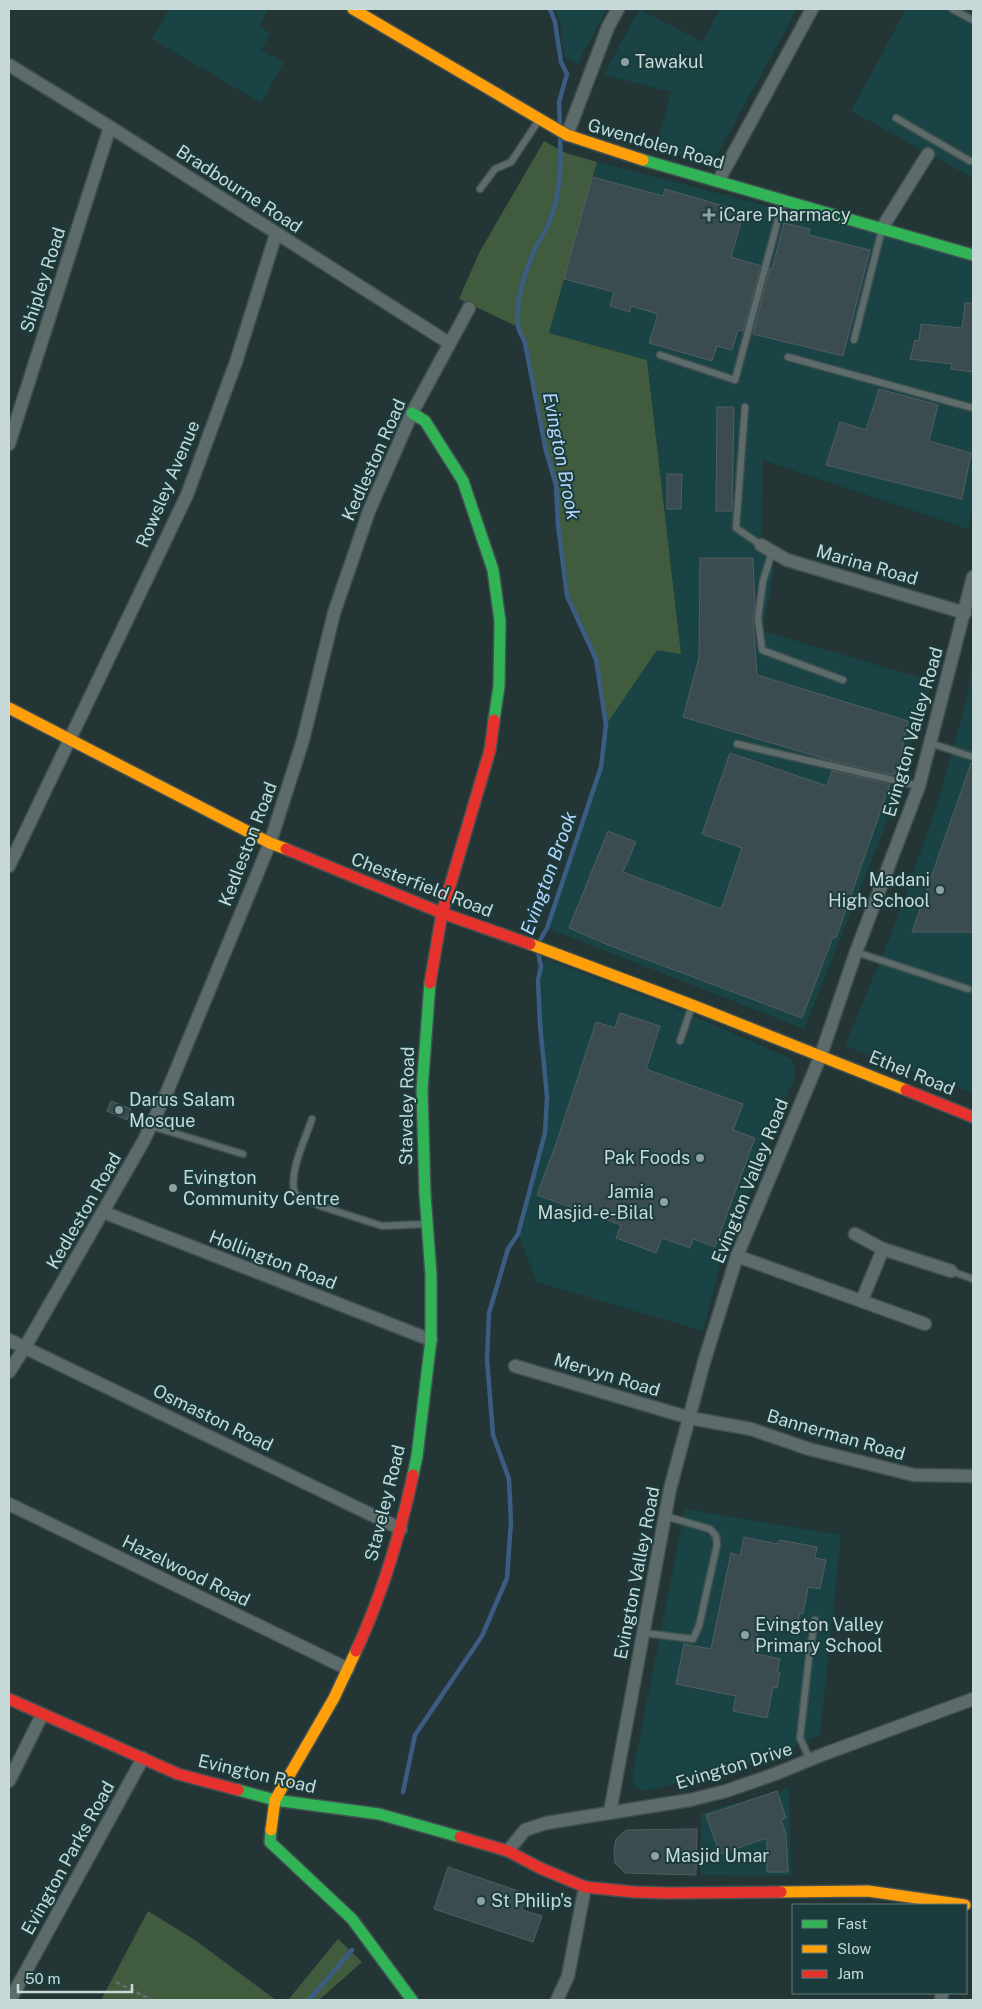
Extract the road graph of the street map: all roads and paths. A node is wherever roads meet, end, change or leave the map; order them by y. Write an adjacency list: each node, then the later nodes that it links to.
1 (353, 9): 8 (street, Gwendolen Road)
2 (618, 9): 10 (street)
3 (812, 9): 14 (street)
4 (952, 9): 5 (lane)
5 (973, 20)
6 (9, 65): 9 (street, Bradbourne Road)
7 (896, 118): 11 (lane)
8 (540, 119): 10 (street, Gwendolen Road); 15 (lane)
9 (110, 127): 18 (street, Bradbourne Road); 28 (street, Shipley Road)
10 (562, 132): 14 (street, Gwendolen Road)
11 (935, 141): 12 (lane); 13 (lane)
12 (928, 154): 17 (street)
13 (970, 161)
14 (719, 180): 16 (street, Gwendolen Road)
15 (480, 189)
16 (784, 199): 17 (street, Gwendolen Road); 23 (lane)
17 (882, 228): 19 (street, Gwendolen Road); 21 (lane)
18 (276, 234): 22 (street, Bradbourne Road); 35 (street, Rowsley Avenue)
19 (973, 255)
20 (469, 308): 22 (street, Kedleston Road)
21 (854, 340)
22 (449, 343): 27 (street, Kedleston Road)
23 (660, 356)
24 (788, 357): 26 (lane)
25 (745, 406): 29 (lane)
26 (973, 408)
27 (412, 413): 40 (street, Kedleston Road); 43 (street, Staveley Road)
28 (9, 444)
29 (761, 546): 30 (street, Marina Road)
30 (772, 552): 32 (street, Marina Road); 33 (lane)
31 (973, 577): 32 (street, Evington Valley Road)
32 (965, 612): 36 (street, Evington Valley Road)
33 (843, 680)
34 (9, 708): 35 (street, Chesterfield Road)
35 (68, 739): 40 (street, Chesterfield Road); 41 (street, Rowsley Avenue)
36 (930, 743): 38 (lane); 39 (street, Evington Valley Road)
37 (737, 744): 39 (lane)
38 (973, 756)
39 (919, 786): 44 (street, Evington Valley Road)
40 (270, 843): 43 (street, Chesterfield Road); 52 (street, Kedleston Road)
41 (13, 846): 42 (street, Rowsley Avenue)
42 (9, 866)
43 (442, 913): 46 (street, Chesterfield Road); 55 (street, Staveley Road)
44 (856, 952): 45 (lane); 48 (street, Evington Valley Road)
45 (968, 988)
46 (692, 1004): 47 (lane); 48 (street, Chesterfield Road)
47 (680, 1041)
48 (820, 1055): 49 (street, Chesterfield Road); 58 (street, Evington Valley Road)
49 (837, 1062): 50 (street, Ethel Road)
50 (973, 1117)
51 (312, 1119): 55 (lane)
52 (151, 1126): 53 (lane); 54 (street, Kedleston Road)
53 (243, 1154)
54 (103, 1212): 64 (street, Hollington Road); 65 (street, Kedleston Road)
55 (427, 1224): 64 (street, Staveley Road)
56 (854, 1234): 57 (street)
57 (883, 1249): 59 (street); 61 (street)
58 (737, 1256): 61 (street); 68 (street, Evington Valley Road)
59 (952, 1271): 60 (lane)
60 (973, 1279)
61 (862, 1300): 62 (street)
62 (924, 1324)
63 (9, 1340): 65 (street, Osmaston Road)
64 (431, 1340): 72 (street, Staveley Road)
65 (25, 1347): 67 (street, Kedleston Road); 72 (street, Osmaston Road)
66 (515, 1366): 68 (street, Mervyn Road)
67 (9, 1372)
68 (690, 1418): 69 (street, Bannerman Road); 71 (street, Evington Valley Road)
69 (973, 1476)
70 (9, 1504): 75 (street, Hazelwood Road)
71 (665, 1516): 74 (street, Evington Valley Road); 74 (lane)
72 (401, 1529): 75 (street, Staveley Road)
73 (815, 1620): 80 (lane)
74 (644, 1633): 83 (street, Evington Valley Road)
75 (348, 1668): 82 (street, Staveley Road)
76 (9, 1699): 78 (street, Evington Road)
77 (973, 1699): 80 (street, Evington Drive)
78 (42, 1715): 79 (street, Evington Road); 81 (street)
79 (143, 1758): 82 (street, Evington Road); 89 (street, Evington Parks Road)
80 (810, 1760): 83 (street, Evington Drive)
81 (9, 1781)
82 (275, 1800): 84 (street, Evington Road); 88 (street)
83 (610, 1812): 84 (street, Evington Drive)
84 (508, 1852): 85 (street, Evington Road)
85 (585, 1886): 86 (street, Evington Road); 91 (street)
86 (957, 1904)
87 (116, 1982): 90 (path)
88 (406, 1996)
89 (10, 2000)
90 (152, 2000)
91 (557, 2000)

